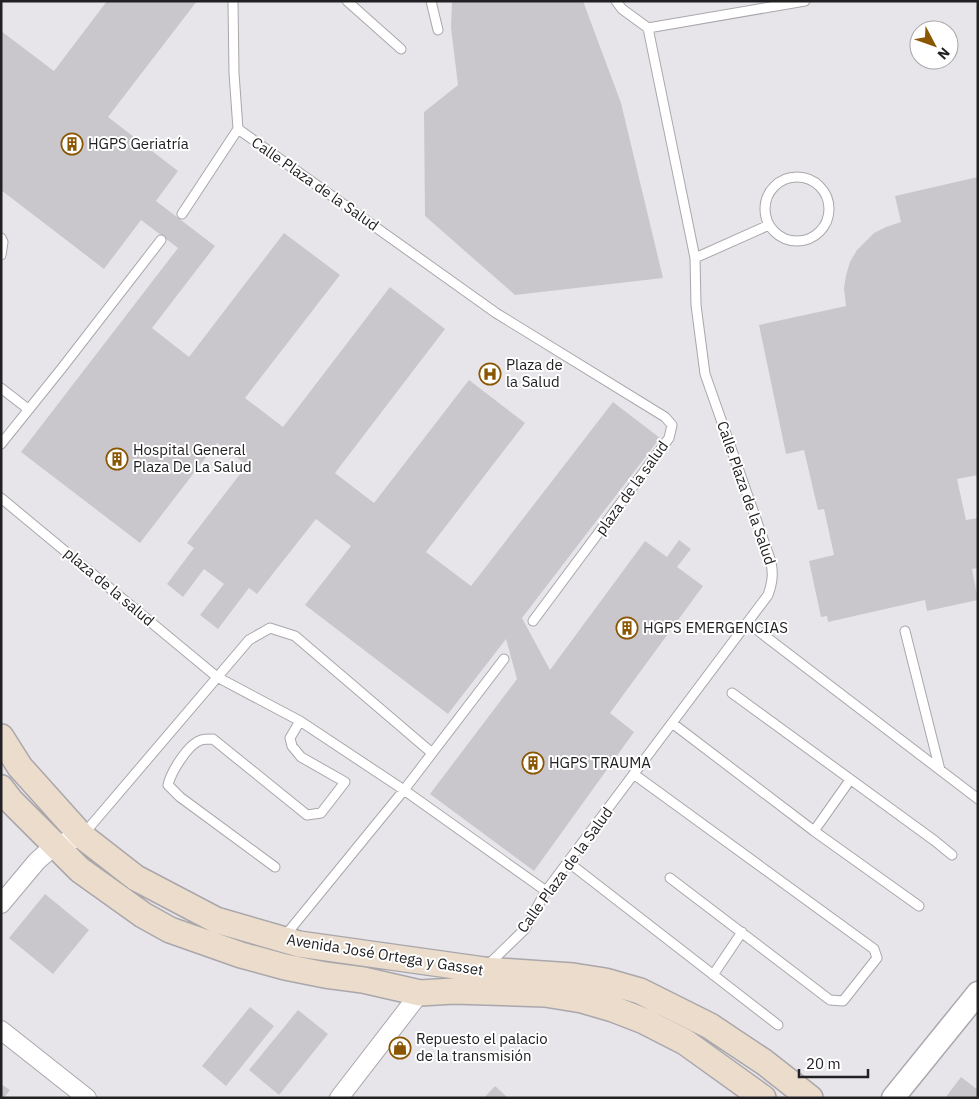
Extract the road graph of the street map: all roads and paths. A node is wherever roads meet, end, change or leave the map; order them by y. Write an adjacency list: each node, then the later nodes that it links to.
1 (233, 1): 9 (lane, Calle Plaza de la Salud)
2 (347, 1): 8 (lane)
3 (431, 1): 7 (lane)
4 (616, 1): 6 (lane)
5 (805, 1): 6 (lane)
6 (648, 28): 15 (lane, Calle Plaza de la Salud)
7 (438, 30)
8 (401, 49)
9 (238, 129): 10 (lane); 16 (lane, Calle Plaza de la Salud)
10 (182, 214)
11 (769, 225): 11 (lane); 15 (lane)
12 (2, 240): 14 (lane)
13 (161, 240): 18 (lane)
14 (1, 255)
15 (695, 258): 22 (lane, Calle Plaza de la Salud)
16 (496, 313): 21 (lane, plaza de la salud)
17 (1, 388): 18 (lane)
18 (28, 409): 19 (lane)
19 (1, 444)
20 (1, 498): 25 (lane, plaza de la salud)
21 (533, 621)
22 (748, 623): 28 (lane, Calle Plaza de la Salud); 31 (lane)
23 (905, 630): 31 (lane)
24 (504, 659): 30 (lane)
25 (217, 677): 27 (lane, plaza de la salud); 30 (lane); 38 (lane)
26 (732, 693): 33 (lane)
27 (300, 721): 35 (lane, plaza de la salud); 42 (lane)
28 (672, 723): 32 (lane, Calle Plaza de la Salud); 37 (lane)
29 (1, 736): 38 (main road, Avenida José Ortega y Gasset)
30 (432, 753): 35 (lane)
31 (940, 770): 36 (lane)
32 (635, 775): 41 (lane, Calle Plaza de la Salud); 47 (lane)
33 (850, 780): 37 (lane); 40 (lane)
34 (1, 788): 39 (main road, Avenida José Ortega y Gasset)
35 (404, 790): 44 (lane, plaza de la salud); 48 (lane)
36 (978, 799)
37 (814, 831): 46 (lane)
38 (82, 836): 39 (street); 48 (main road, Avenida José Ortega y Gasset)
39 (54, 846): 45 (street); 52 (main road, Avenida José Ortega y Gasset)
40 (952, 855)
41 (568, 862): 44 (lane, Calle Plaza de la Salud); 50 (lane)
42 (275, 867)
43 (670, 878): 47 (lane)
44 (546, 891): 49 (lane, Calle Plaza de la Salud)
45 (1, 904)
46 (919, 906)
47 (742, 932): 50 (lane)
48 (282, 940): 49 (main road, Avenida José Ortega y Gasset)
49 (484, 970): 52 (street); 58 (main road, Avenida José Ortega y Gasset)
50 (713, 975): 53 (lane)
51 (978, 993): 59 (street)
52 (420, 994): 56 (street); 57 (main road, Avenida José Ortega y Gasset)
53 (778, 1025)
54 (1, 1030): 55 (street)
55 (87, 1098)
56 (339, 1098)
57 (763, 1098)
58 (810, 1098)
59 (893, 1098)

